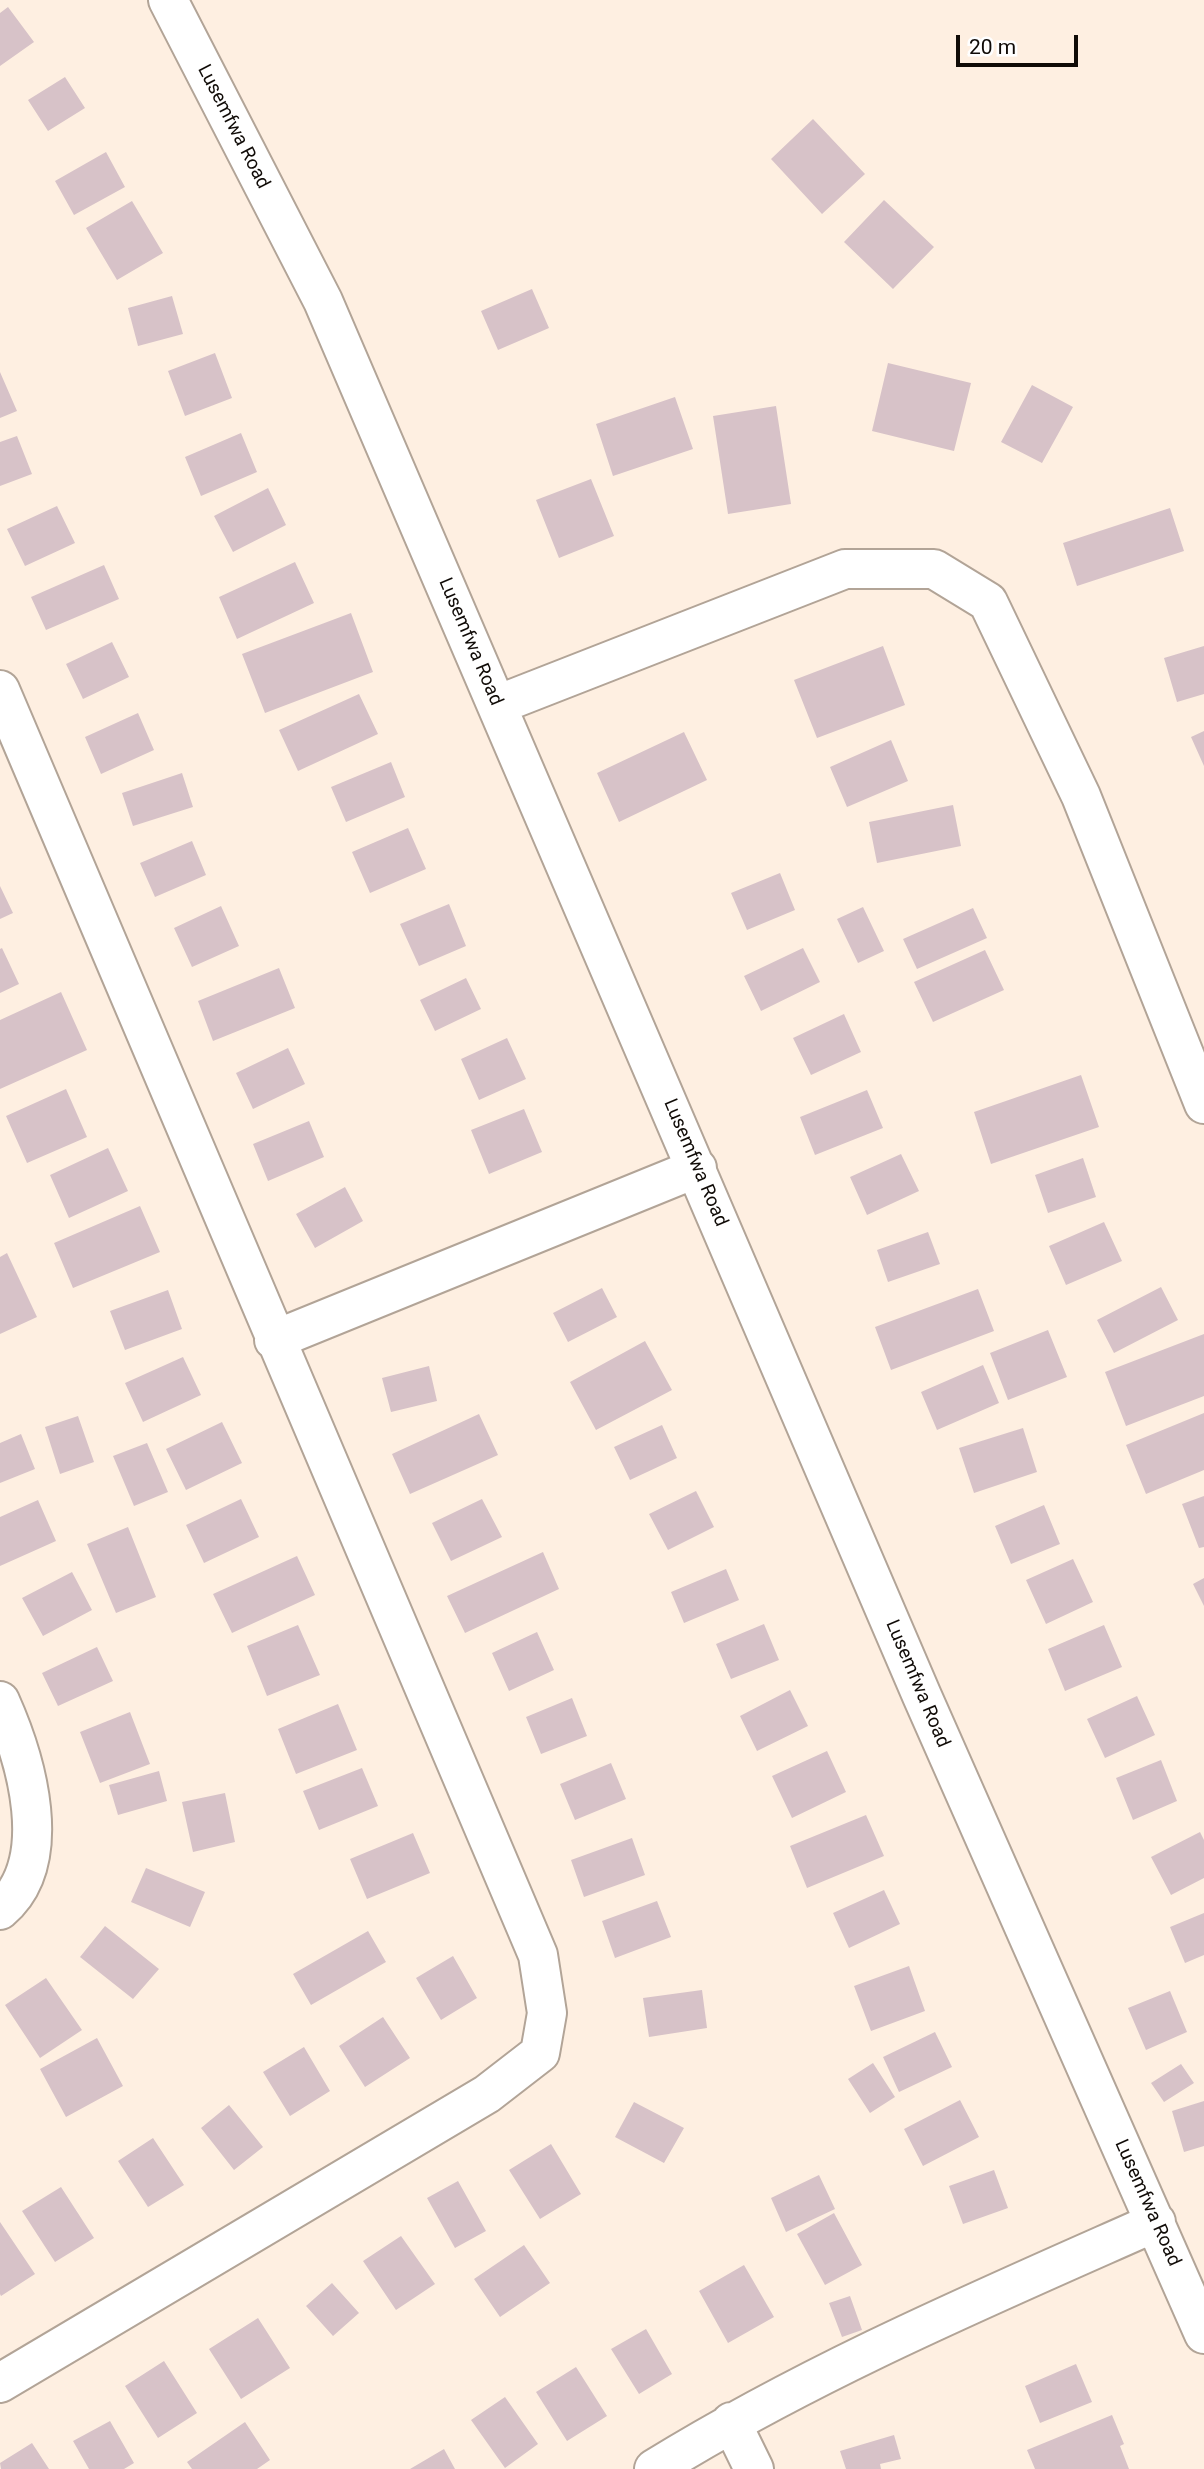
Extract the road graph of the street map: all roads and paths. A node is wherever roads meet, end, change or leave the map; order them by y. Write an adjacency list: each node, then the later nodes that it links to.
1 (168, 0): 3 (street, Lusemfwa Road)
2 (0, 690): 6 (street)
3 (497, 705): 4 (street); 5 (street, Lusemfwa Road)
4 (1204, 1104)
5 (697, 1168): 6 (street); 9 (street, Lusemfwa Road)
6 (274, 1340): 11 (street)
7 (0, 1701): 8 (street)
8 (0, 1910)
9 (1156, 2222): 10 (street, Lusemfwa Road); 12 (street)
10 (1204, 2334)
11 (0, 2383)
12 (731, 2421): 13 (street); 14 (street)
13 (654, 2469)
14 (754, 2469)

